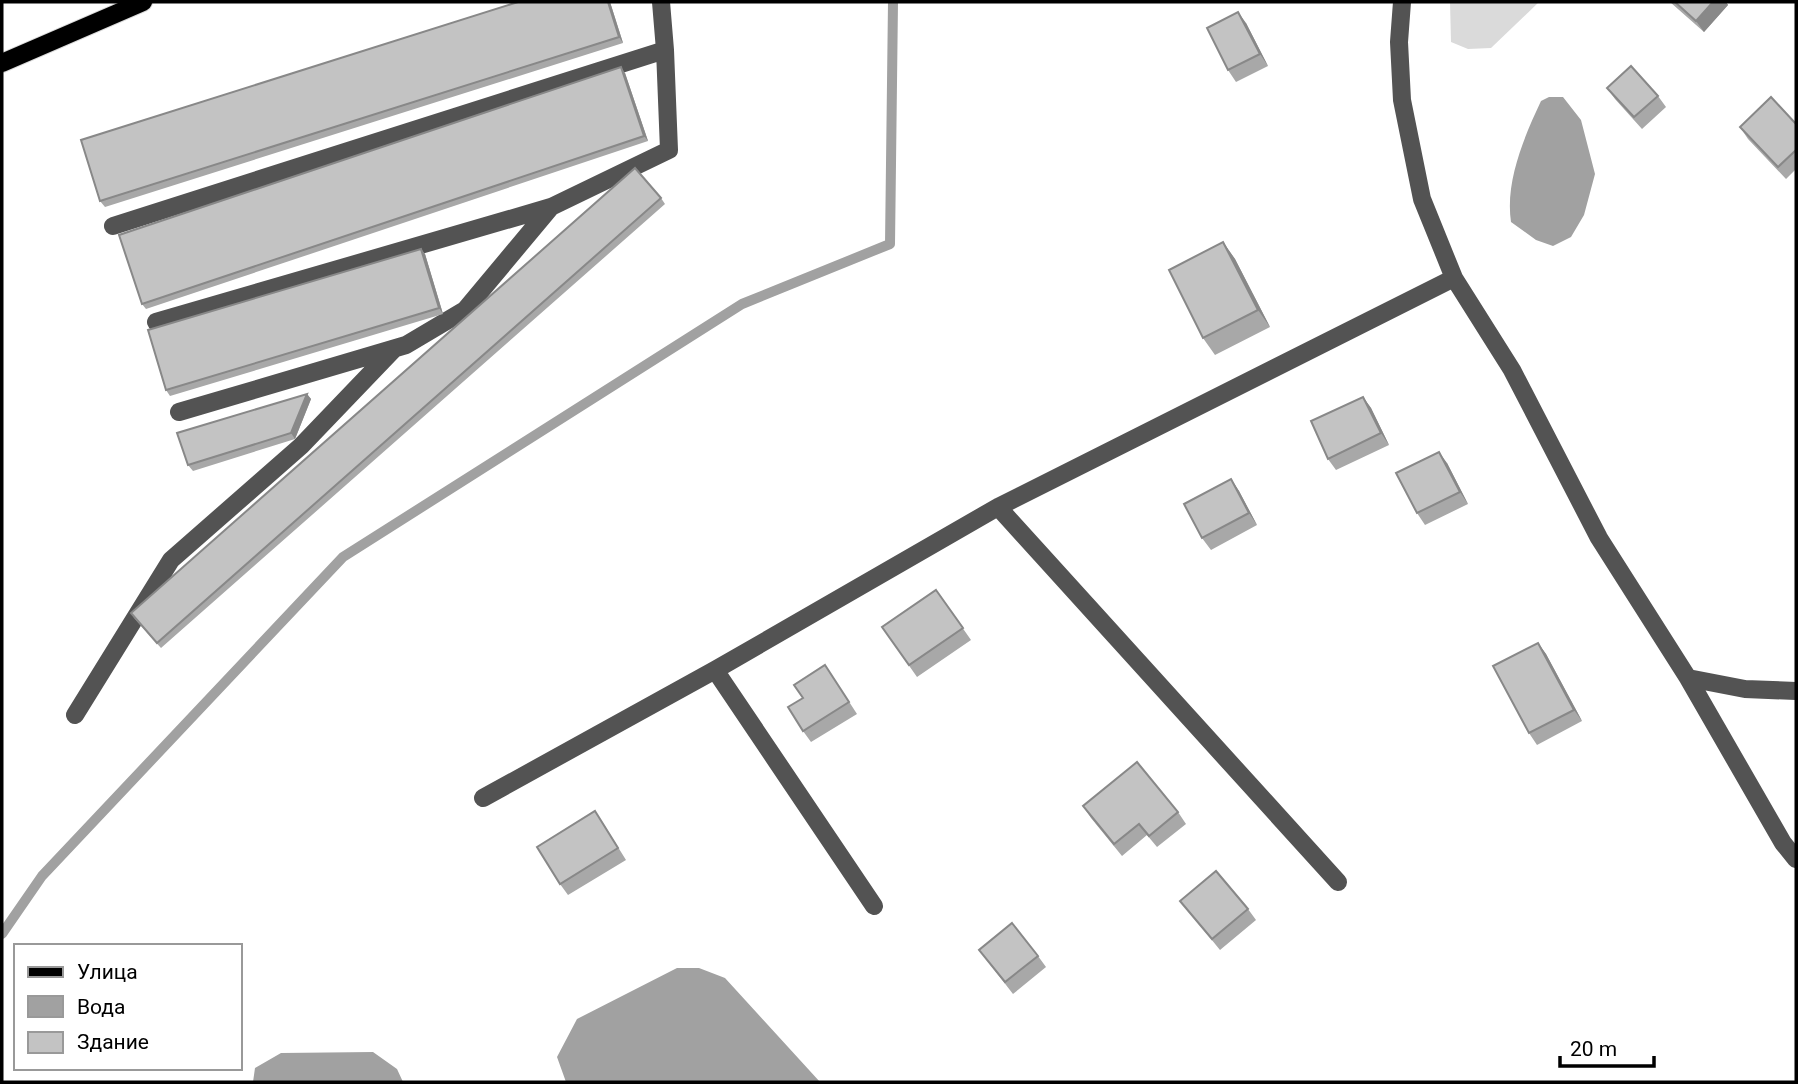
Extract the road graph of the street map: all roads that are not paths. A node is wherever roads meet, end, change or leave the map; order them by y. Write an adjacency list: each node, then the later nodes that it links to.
1 (143, 2): 5 (main road)
2 (661, 2): 4 (street)
3 (1402, 2): 8 (street)
4 (664, 50): 6 (street); 7 (street)
5 (2, 63)
6 (551, 207): 9 (street); 10 (street)
7 (113, 226)
8 (1454, 278): 12 (street); 14 (street)
9 (156, 322)
10 (394, 349): 11 (street); 16 (street)
11 (179, 412)
12 (998, 507): 13 (street); 19 (street)
13 (715, 670): 17 (street); 20 (street)
14 (1688, 678): 15 (street); 18 (street)
15 (1796, 691)
16 (75, 715)
17 (483, 798)
18 (1796, 859)
19 (1338, 882)
20 (874, 906)

